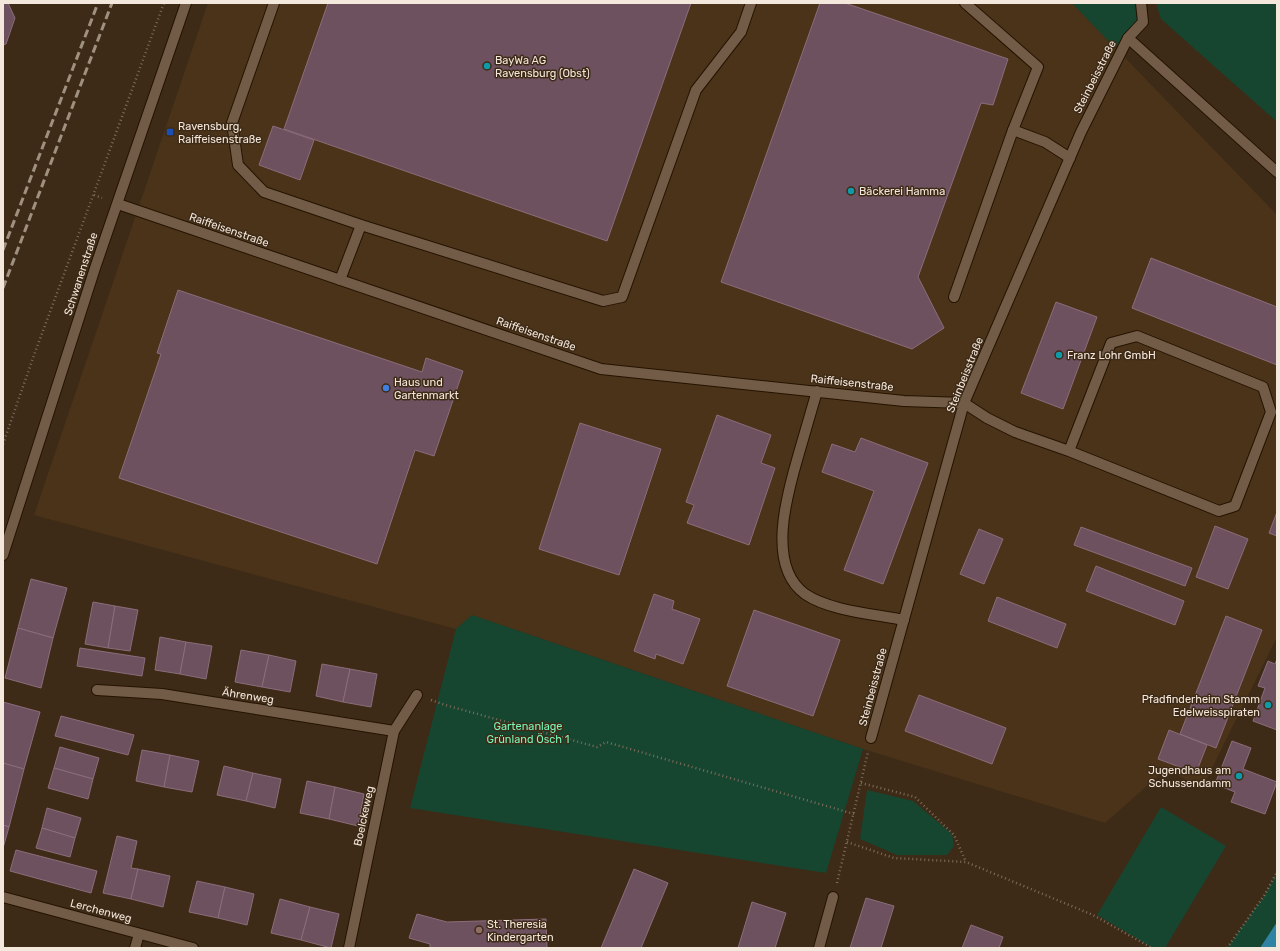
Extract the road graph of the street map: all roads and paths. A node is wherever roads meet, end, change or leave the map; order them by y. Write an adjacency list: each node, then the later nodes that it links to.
1 (164, 3): 17 (path)
2 (186, 3): 11 (street, Schwanenstraße)
3 (274, 3): 12 (street)
4 (751, 3): 12 (street)
5 (965, 3): 8 (street)
6 (1141, 3): 7 (street, Steinbeisstraße)
7 (1128, 38): 9 (street, Steinbeisstraße); 10 (street)
8 (1013, 130): 9 (street); 14 (street)
9 (1070, 158): 16 (street, Steinbeisstraße)
10 (1277, 172)
11 (118, 204): 13 (street, Raiffeisenstraße); 19 (street, Schwanenstraße)
12 (361, 225): 13 (street)
13 (340, 280): 15 (street, Raiffeisenstraße)
14 (954, 296)
15 (817, 392): 16 (street, Raiffeisenstraße); 20 (street)
16 (964, 403): 18 (street); 20 (street, Steinbeisstraße)
17 (3, 444)
18 (1069, 451): 18 (street)
19 (3, 555)
20 (904, 620): 24 (street, Steinbeisstraße)
21 (97, 690): 23 (street, Ährenweg)
22 (417, 695): 23 (street, Boelckeweg); 26 (path)
23 (394, 731): 35 (street, Boelckeweg)
24 (871, 738): 25 (path)
25 (861, 783): 26 (path); 28 (path)
26 (854, 814): 27 (path)
27 (847, 842): 28 (path); 30 (path)
28 (966, 862): 37 (path)
29 (1277, 872): 38 (path)
30 (833, 897): 36 (street)
31 (3, 898): 32 (street, Lerchenweg)
32 (139, 934): 33 (street); 34 (street, Lerchenweg)
33 (135, 948)
34 (193, 948)
35 (349, 948)
36 (819, 948)
37 (1152, 948)
38 (1227, 948)

